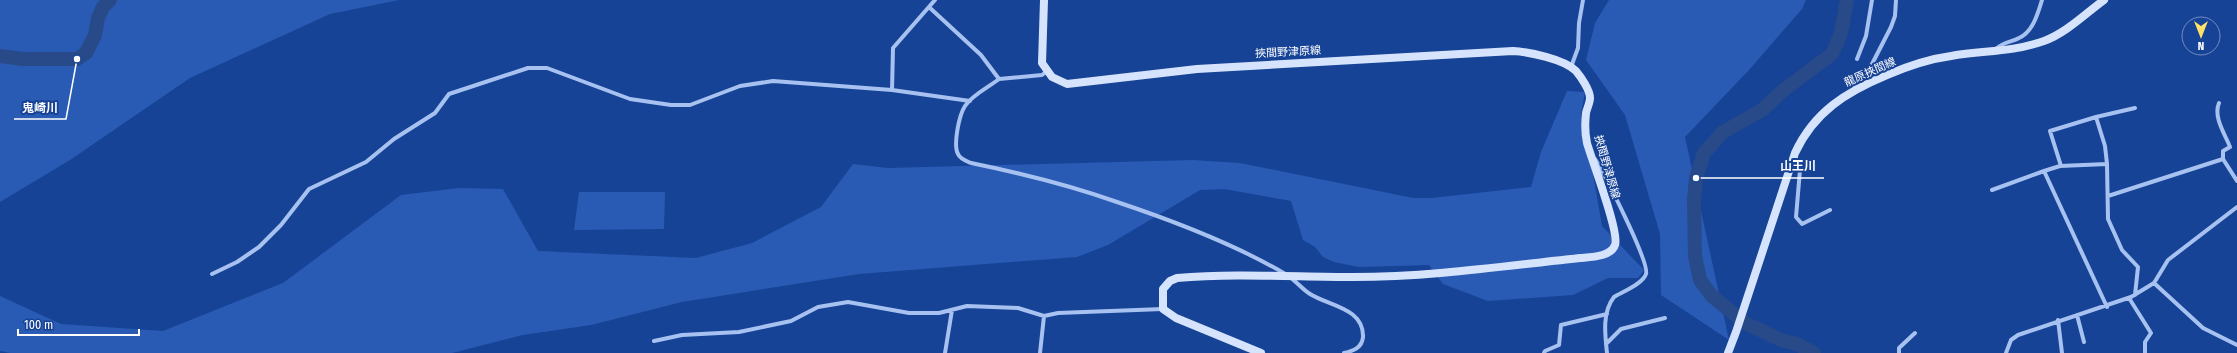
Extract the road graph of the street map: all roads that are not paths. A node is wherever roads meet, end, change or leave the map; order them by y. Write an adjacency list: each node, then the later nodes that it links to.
1 (935, 0): 8 (street)
2 (1044, 0): 12 (main road)
3 (1583, 0): 11 (street)
4 (1872, 0): 10 (street)
5 (1896, 0): 14 (street)
6 (2042, 0): 9 (street)
7 (2104, 0): 9 (main road, 龍原挾間線)
8 (930, 8): 13 (street); 15 (street)
9 (1994, 52): 14 (main road, 龍原挾間線)
10 (1857, 59)
11 (1570, 67): 12 (main road, 挾間野津原線); 20 (main road, 挾間野津原線)
12 (1047, 71): 13 (street)
13 (999, 79): 16 (street)
14 (1855, 89): 21 (main road, 龍原挾間線)
15 (892, 90): 16 (street); 31 (street)
16 (970, 101): 32 (street)
17 (2220, 103): 22 (street)
18 (2135, 108): 19 (street)
19 (2096, 116): 23 (street); 24 (street)
20 (1588, 146): 32 (main road, 挾間野津原線); 39 (street)
21 (1795, 153): 30 (street); 55 (main road, 龍原挾間線)
22 (2223, 159): 26 (street); 28 (street)
23 (2107, 164): 24 (street); 28 (street)
24 (2061, 166): 25 (street)
25 (2044, 171): 27 (street); 36 (street)
26 (2237, 181)
27 (1992, 190)
28 (2108, 196): 34 (street)
29 (2237, 206): 33 (street)
30 (1830, 210)
31 (212, 274)
32 (1288, 276): 37 (main road, 挾間野津原線); 52 (street)
33 (2154, 283): 34 (street); 48 (street)
34 (2135, 294): 35 (street)
35 (2129, 298): 36 (street); 59 (street)
36 (2107, 307): 40 (street)
37 (1163, 309): 41 (street); 51 (main road)
38 (952, 310): 41 (street); 45 (street); 49 (street)
39 (1606, 314): 47 (street); 53 (street)
40 (2077, 315): 43 (street); 46 (street)
41 (1044, 316): 50 (street)
42 (1665, 318): 47 (street)
43 (2058, 320): 57 (street); 58 (street)
44 (1915, 333): 56 (street)
45 (654, 341)
46 (2084, 342)
47 (1606, 344): 54 (street)
48 (2237, 345)
49 (945, 353)
50 (1040, 353)
51 (1261, 353)
52 (1344, 353)
53 (1544, 353)
54 (1607, 353)
55 (1728, 353)
56 (1899, 353)
57 (2006, 353)
58 (2062, 353)
59 (2145, 353)

